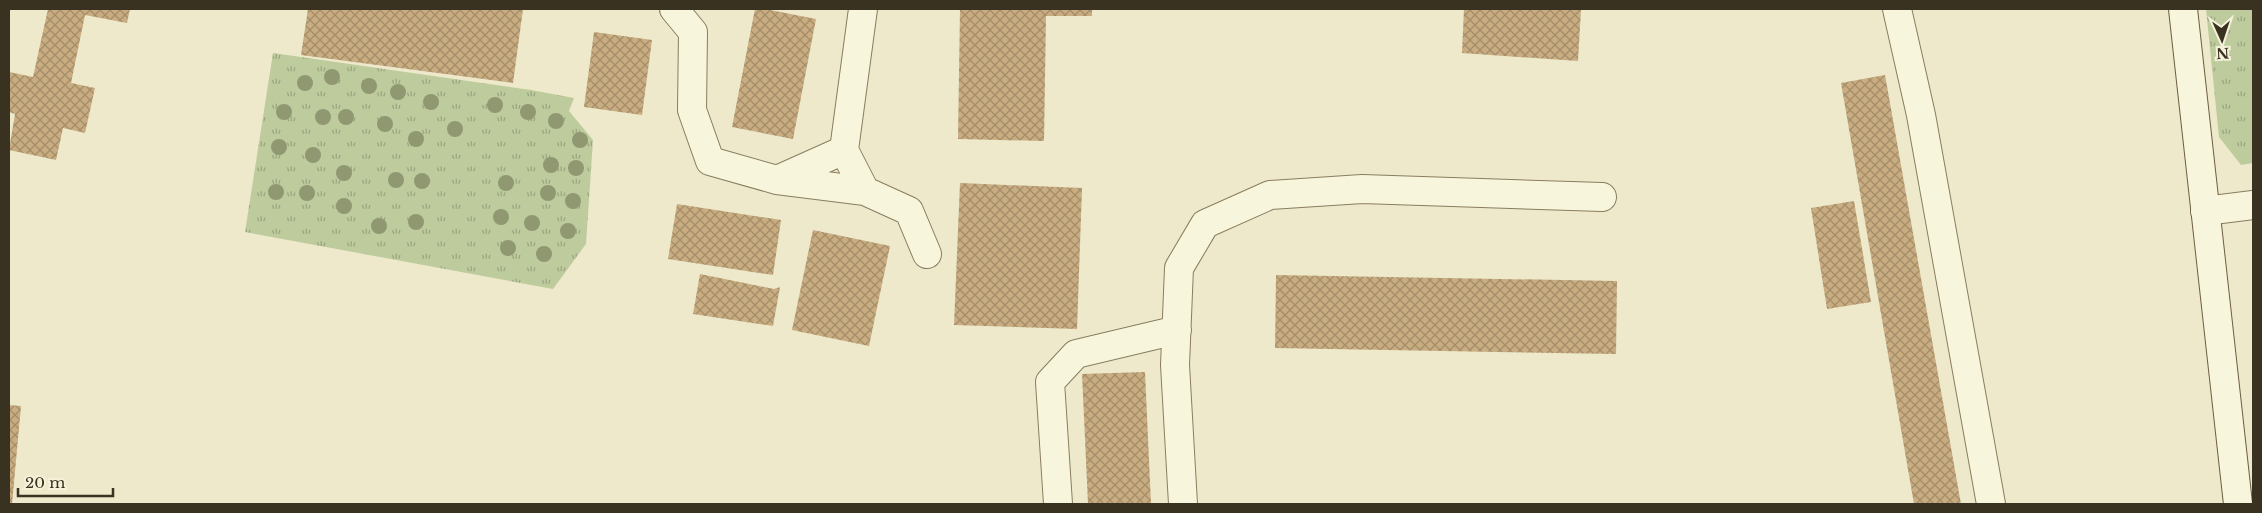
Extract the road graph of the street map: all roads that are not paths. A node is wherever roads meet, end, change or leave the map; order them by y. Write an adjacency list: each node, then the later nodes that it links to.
1 (674, 9): 6 (street)
2 (863, 9): 5 (street)
3 (1897, 9): 15 (street)
4 (2183, 9): 10 (street)
5 (844, 150): 6 (street); 7 (street)
6 (777, 180): 7 (street)
7 (865, 190): 11 (street)
8 (1602, 197): 12 (street)
9 (2253, 205): 10 (street)
10 (2205, 211): 16 (street)
11 (927, 254)
12 (1177, 330): 13 (street); 14 (street)
13 (1058, 504)
14 (1183, 504)
15 (1992, 504)
16 (2238, 504)

